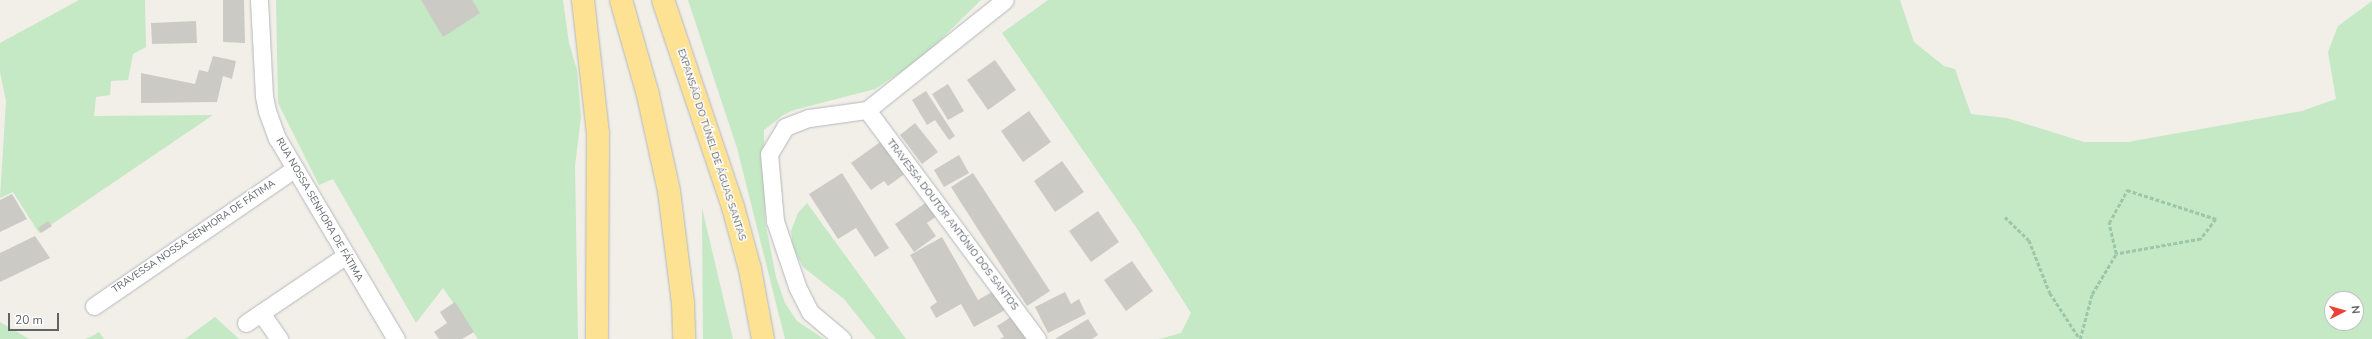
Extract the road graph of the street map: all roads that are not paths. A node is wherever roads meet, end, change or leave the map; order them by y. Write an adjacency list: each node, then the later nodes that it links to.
1 (259, 0): 7 (street, RUA NOSSA SENHORA DE FÁTIMA)
2 (583, 0): 14 (highway)
3 (621, 0): 15 (highway)
4 (663, 0): 16 (highway, EXPANSÃO DO TÚNEL DE ÁGUAS SANTAS)
5 (1005, 0): 6 (street)
6 (867, 110): 17 (street); 18 (street, TRAVESSA DOUTOR ANTÓNIO DOS SANTOS)
7 (294, 169): 8 (street, RUA NOSSA SENHORA DE FÁTIMA); 9 (street, TRAVESSA NOSSA SENHORA DE FÁTIMA)
8 (345, 256): 10 (street); 13 (street, RUA NOSSA SENHORA DE FÁTIMA)
9 (94, 306)
10 (261, 313): 11 (street); 12 (street)
11 (246, 323)
12 (279, 339)
13 (396, 339)
14 (597, 339)
15 (684, 339)
16 (763, 339)
17 (842, 339)
18 (1037, 339)

